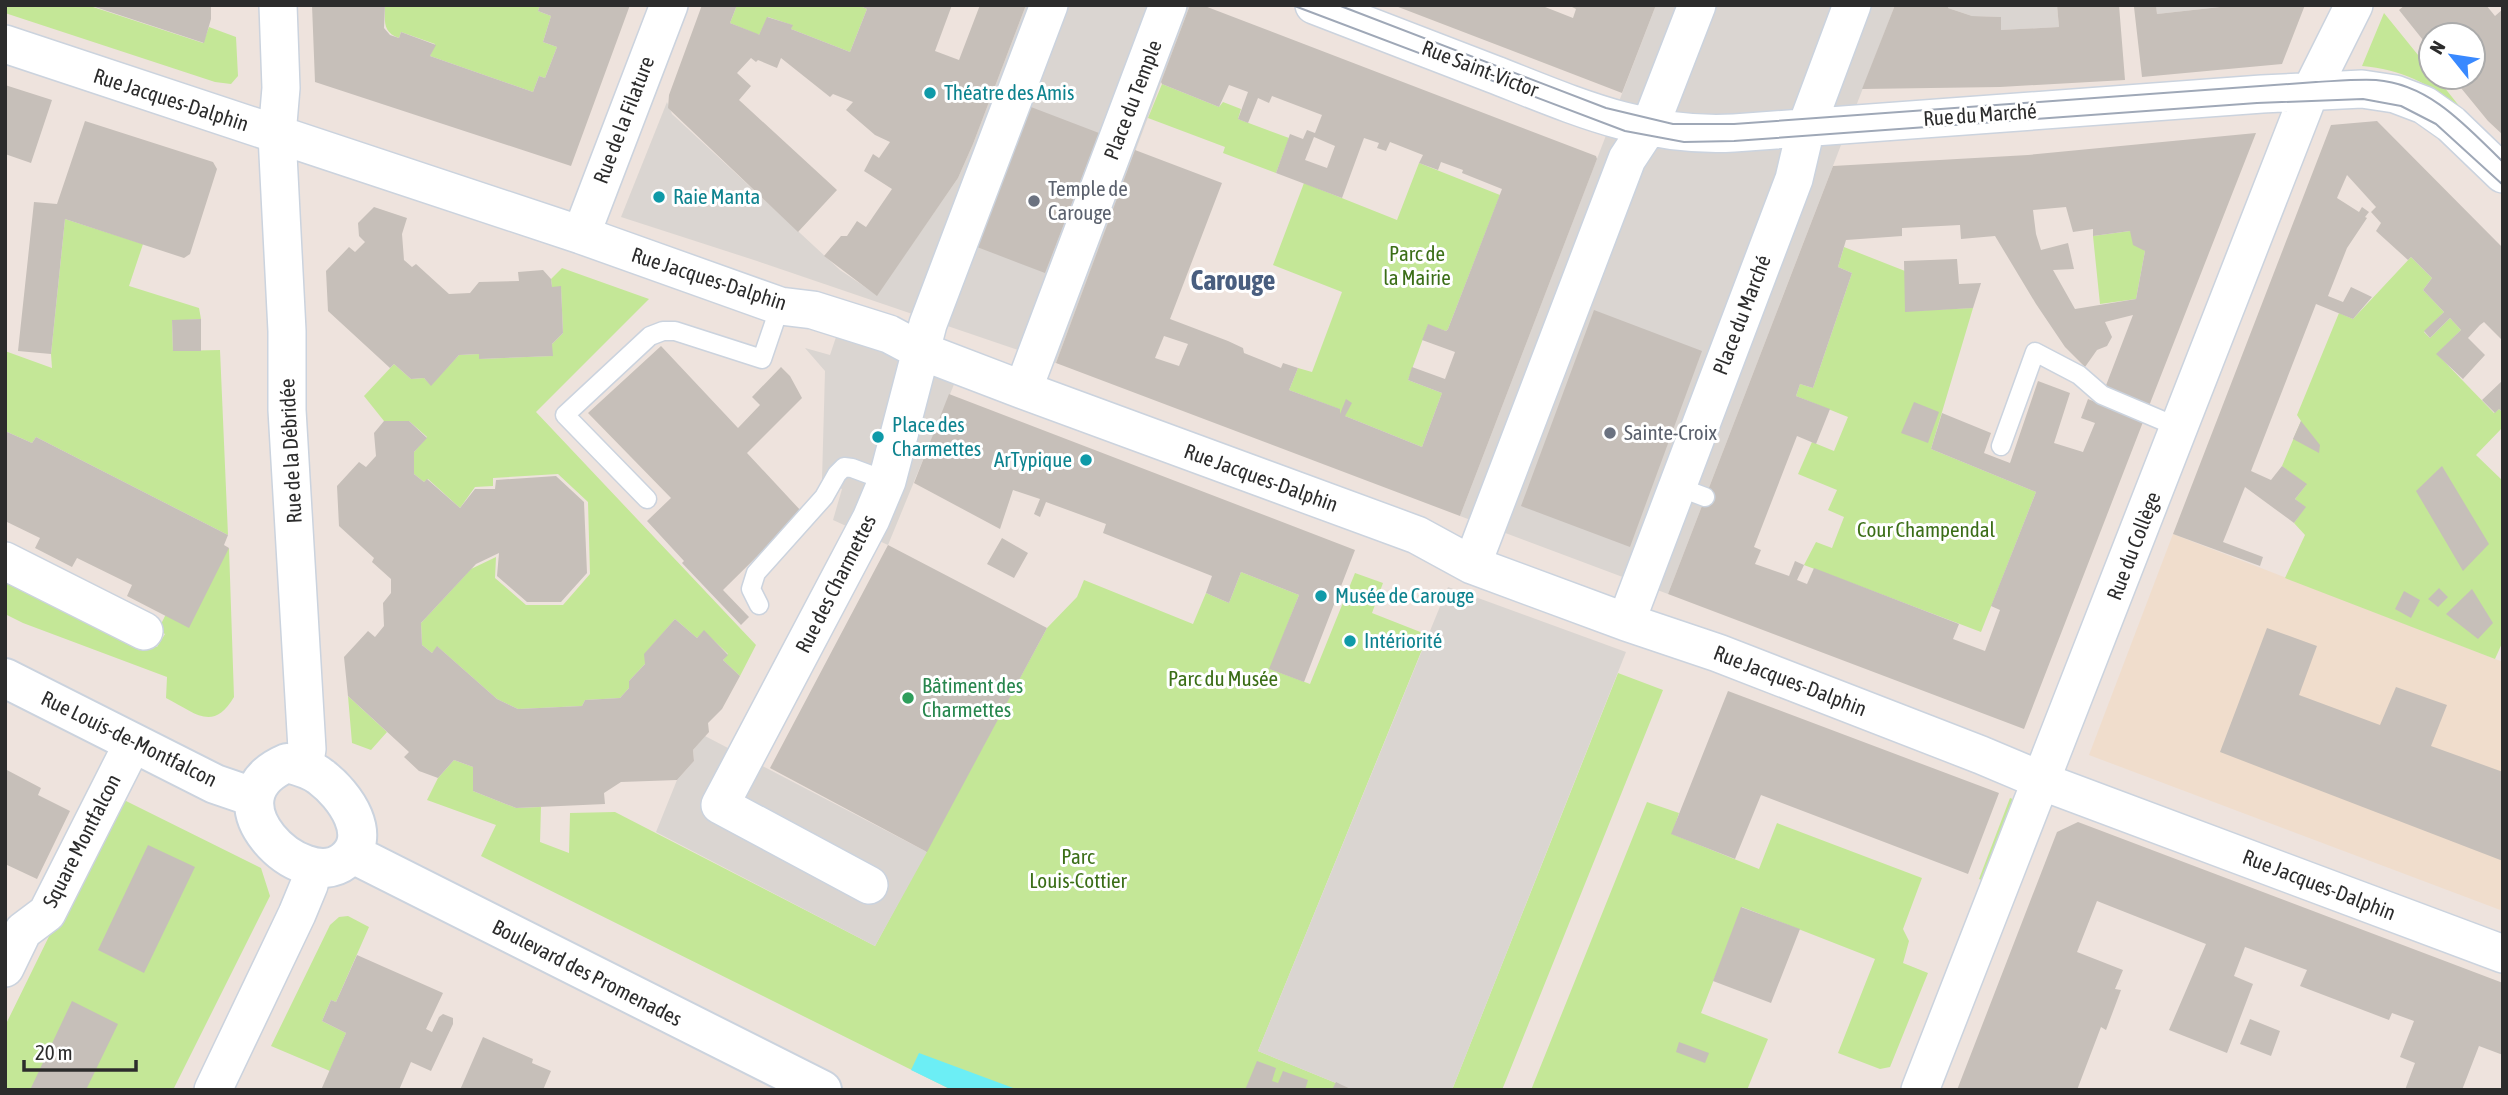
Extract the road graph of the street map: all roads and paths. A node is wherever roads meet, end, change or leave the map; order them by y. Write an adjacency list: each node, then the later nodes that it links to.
1 (278, 5): 13 (street, Rue de la Débridée)
2 (669, 5): 15 (street, Rue de la Filature)
3 (1049, 5): 17 (street)
4 (1168, 5): 18 (street, Place du Temple)
5 (1314, 5): 11 (street, Rue Saint-Victor)
6 (1697, 5): 11 (street)
7 (1852, 5): 12 (street, Place du Marché)
8 (2354, 5): 10 (street, Rue du Collège)
9 (5, 44): 13 (street, Rue Jacques-Dalphin)
10 (2312, 91): 12 (street, Rue du Marché); 14 (street, Rue du Marché); 19 (street, Rue du Collège)
11 (1648, 128): 12 (street, Rue du Marché); 24 (street)
12 (1806, 128): 26 (street, Place du Marché)
13 (277, 135): 15 (street, Rue Jacques-Dalphin); 30 (street, Rue de la Débridée)
14 (2503, 173)
15 (581, 235): 16 (street, Rue Jacques-Dalphin)
16 (780, 306): 17 (street, Rue Jacques-Dalphin); 22 (lane)
17 (921, 351): 18 (street, Rue Jacques-Dalphin); 21 (street, Rue des Charmettes)
18 (1023, 390): 24 (street, Rue Jacques-Dalphin)
19 (2180, 428): 20 (lane); 31 (street, Rue du Collège)
20 (2001, 446)
21 (887, 481): 25 (lane); 35 (street, Rue des Charmettes)
22 (647, 499)
23 (5, 561): 27 (street)
24 (1472, 565): 26 (street, Rue Jacques-Dalphin)
25 (759, 605)
26 (1626, 622): 31 (street, Rue Jacques-Dalphin)
27 (144, 631)
28 (5, 678): 29 (street, Rue Louis-de-Montfalcon)
29 (133, 743): 32 (street, Rue Louis-de-Montfalcon); 36 (street, Square Montfalcon)
30 (304, 767): 32 (street); 33 (street)
31 (2042, 781): 37 (street, Rue Jacques-Dalphin); 41 (street, Rue du Collège)
32 (253, 797): 34 (street)
33 (353, 854): 34 (street); 40 (street, Boulevard des Promenades)
34 (313, 869): 39 (street)
35 (869, 885)
36 (14, 927): 38 (street, Square Montfalcon)
37 (2503, 954)
38 (5, 968)
39 (213, 1090)
40 (822, 1090)
41 (1920, 1090)

